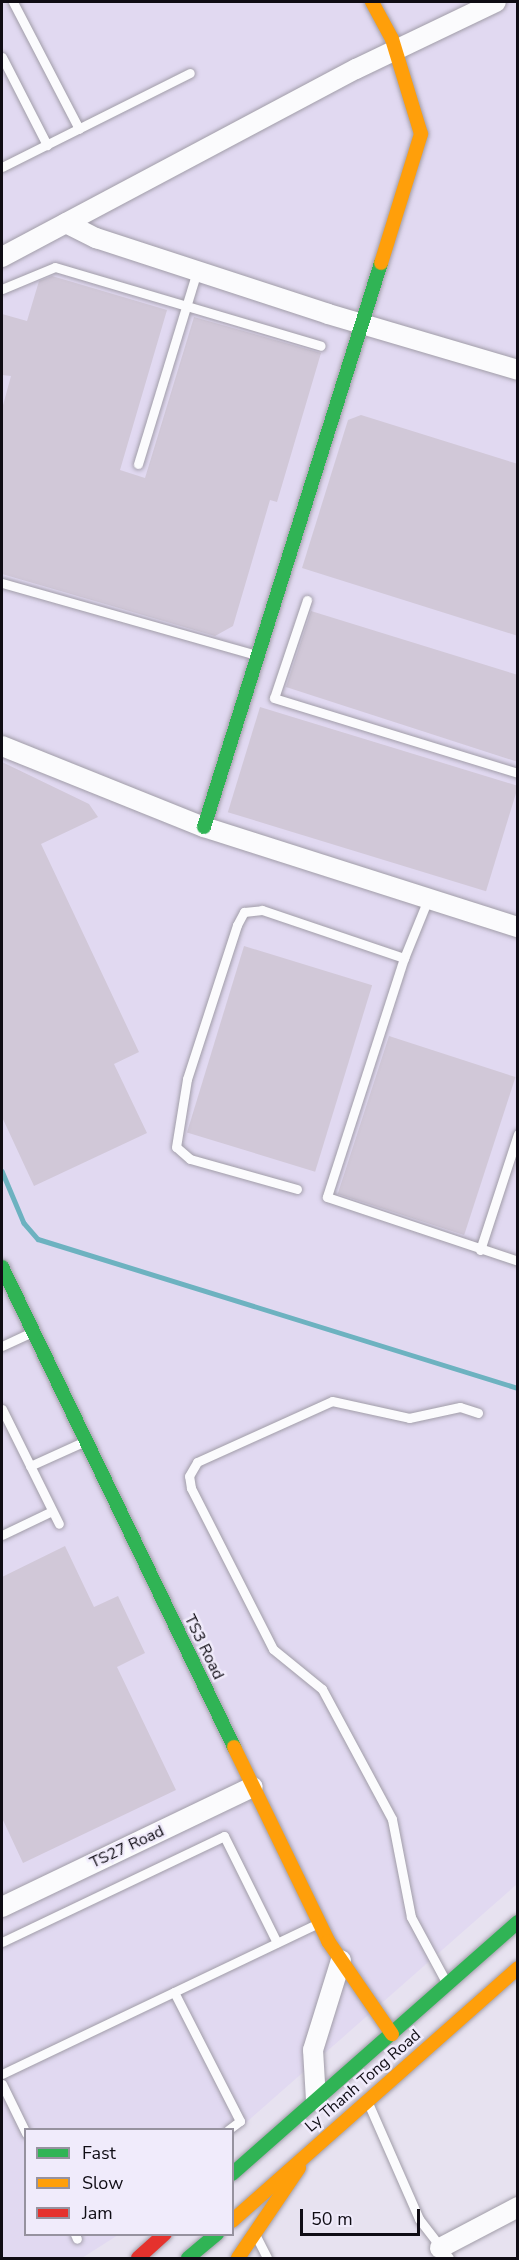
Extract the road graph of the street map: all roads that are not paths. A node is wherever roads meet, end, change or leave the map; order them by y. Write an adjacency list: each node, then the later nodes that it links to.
1 (13, 2): 7 (lane)
2 (372, 2): 4 (street)
3 (496, 2): 4 (street)
4 (395, 50): 10 (street); 15 (street)
5 (2, 57): 8 (lane)
6 (190, 74): 7 (lane)
7 (79, 129): 8 (lane)
8 (47, 145): 9 (lane)
9 (2, 167)
10 (66, 223): 11 (street); 12 (street)
11 (2, 257)
12 (197, 271): 14 (lane); 15 (street)
13 (2, 289): 14 (lane)
14 (187, 306): 16 (lane); 18 (lane)
15 (363, 324): 17 (street); 21 (street)
16 (321, 346)
17 (518, 370)
18 (138, 464)
19 (2, 583): 21 (lane)
20 (307, 600): 23 (lane)
21 (258, 655): 24 (street)
22 (2, 746): 24 (street)
23 (518, 773)
24 (204, 826): 25 (street)
25 (428, 898): 26 (street); 27 (lane)
26 (518, 927)
27 (404, 958): 29 (lane); 30 (lane)
28 (518, 1134): 30 (lane)
29 (297, 1189)
30 (480, 1250): 31 (lane)
31 (518, 1261)
32 (2, 1267): 33 (street, TS3 Road)
33 (33, 1332): 34 (lane); 37 (street, TS3 Road)
34 (2, 1346)
35 (2, 1408): 38 (lane)
36 (478, 1413): 50 (lane)
37 (86, 1441): 38 (lane); 42 (street, TS3 Road)
38 (30, 1466): 39 (lane)
39 (52, 1511): 40 (lane); 41 (lane)
40 (59, 1524)
41 (2, 1535)
42 (253, 1787): 43 (street, TS27 Road); 45 (street, TS3 Road)
43 (2, 1907)
44 (518, 1922): 50 (street, Ly Thanh Tong Road)
45 (319, 1923): 47 (lane); 48 (street, TS3 Road)
46 (2, 1942): 47 (lane)
47 (277, 1943): 51 (lane)
48 (341, 1960): 52 (street, TS3 Road); 55 (street)
49 (518, 1968): 52 (street, Ly Thanh Tong Road)
50 (448, 1985): 52 (street, Ly Thanh Tong Road)
51 (174, 1992): 53 (lane); 57 (lane)
52 (402, 2046): 55 (street, Ly Thanh Tong Road); 56 (street, Ly Thanh Tong Road)
53 (2, 2074)
54 (2, 2084): 58 (lane)
55 (316, 2100): 60 (street, Ly Thanh Tong Road)
56 (367, 2100): 59 (street, Ly Thanh Tong Road); 67 (lane)
57 (231, 2128)
58 (24, 2129)
59 (310, 2149): 62 (street, Ly Thanh Tong Road); 66 (street)
60 (234, 2172)
61 (518, 2207): 67 (street)
62 (244, 2212): 63 (street, Ly Thanh Tong Road); 66 (lane)
63 (234, 2220)
64 (164, 2236): 68 (street)
65 (216, 2236): 69 (street)
66 (256, 2237): 70 (street); 71 (lane)
67 (445, 2253)
68 (138, 2259)
69 (188, 2259)
70 (238, 2259)
71 (267, 2259)

